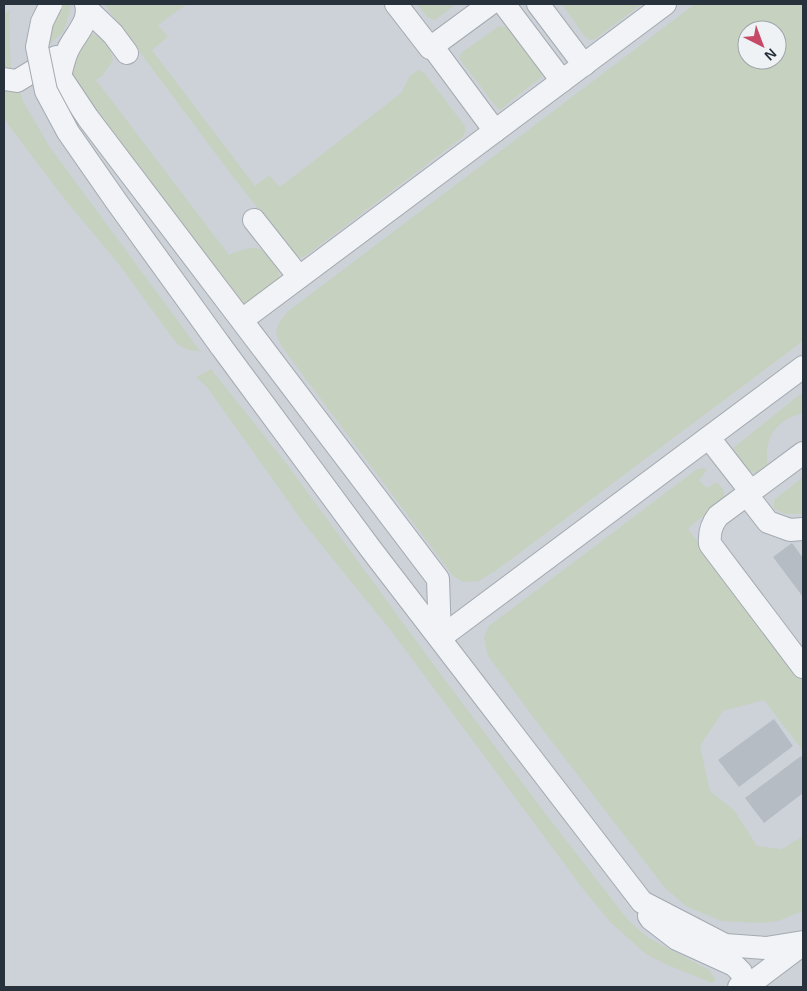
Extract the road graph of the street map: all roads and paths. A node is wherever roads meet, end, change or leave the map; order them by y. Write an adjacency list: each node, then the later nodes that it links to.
1 (51, 4): 24 (lane, bridge)
2 (396, 4): 10 (lane)
3 (490, 4): 10 (lane)
4 (504, 4): 13 (lane)
5 (520, 4): 13 (lane)
6 (538, 4): 13 (lane)
7 (550, 4): 13 (lane)
8 (665, 4): 13 (lane)
9 (87, 6): 11 (lane); 12 (lane)
10 (432, 46): 15 (lane)
11 (67, 50): 14 (lane); 18 (lane)
12 (127, 53)
13 (577, 70): 15 (lane)
14 (4, 79)
15 (495, 131): 17 (lane)
16 (254, 220): 17 (lane)
17 (299, 277): 18 (lane)
18 (242, 320): 24 (lane)
19 (803, 367): 20 (lane)
20 (705, 440): 22 (lane); 24 (lane)
21 (803, 453): 22 (lane)
22 (747, 494): 23 (lane); 25 (lane)
23 (803, 529)
24 (440, 638): 26 (lane)
25 (803, 667)
26 (642, 902): 27 (lane); 28 (lane)
27 (803, 943): 29 (lane)
28 (739, 987)
29 (746, 987)

